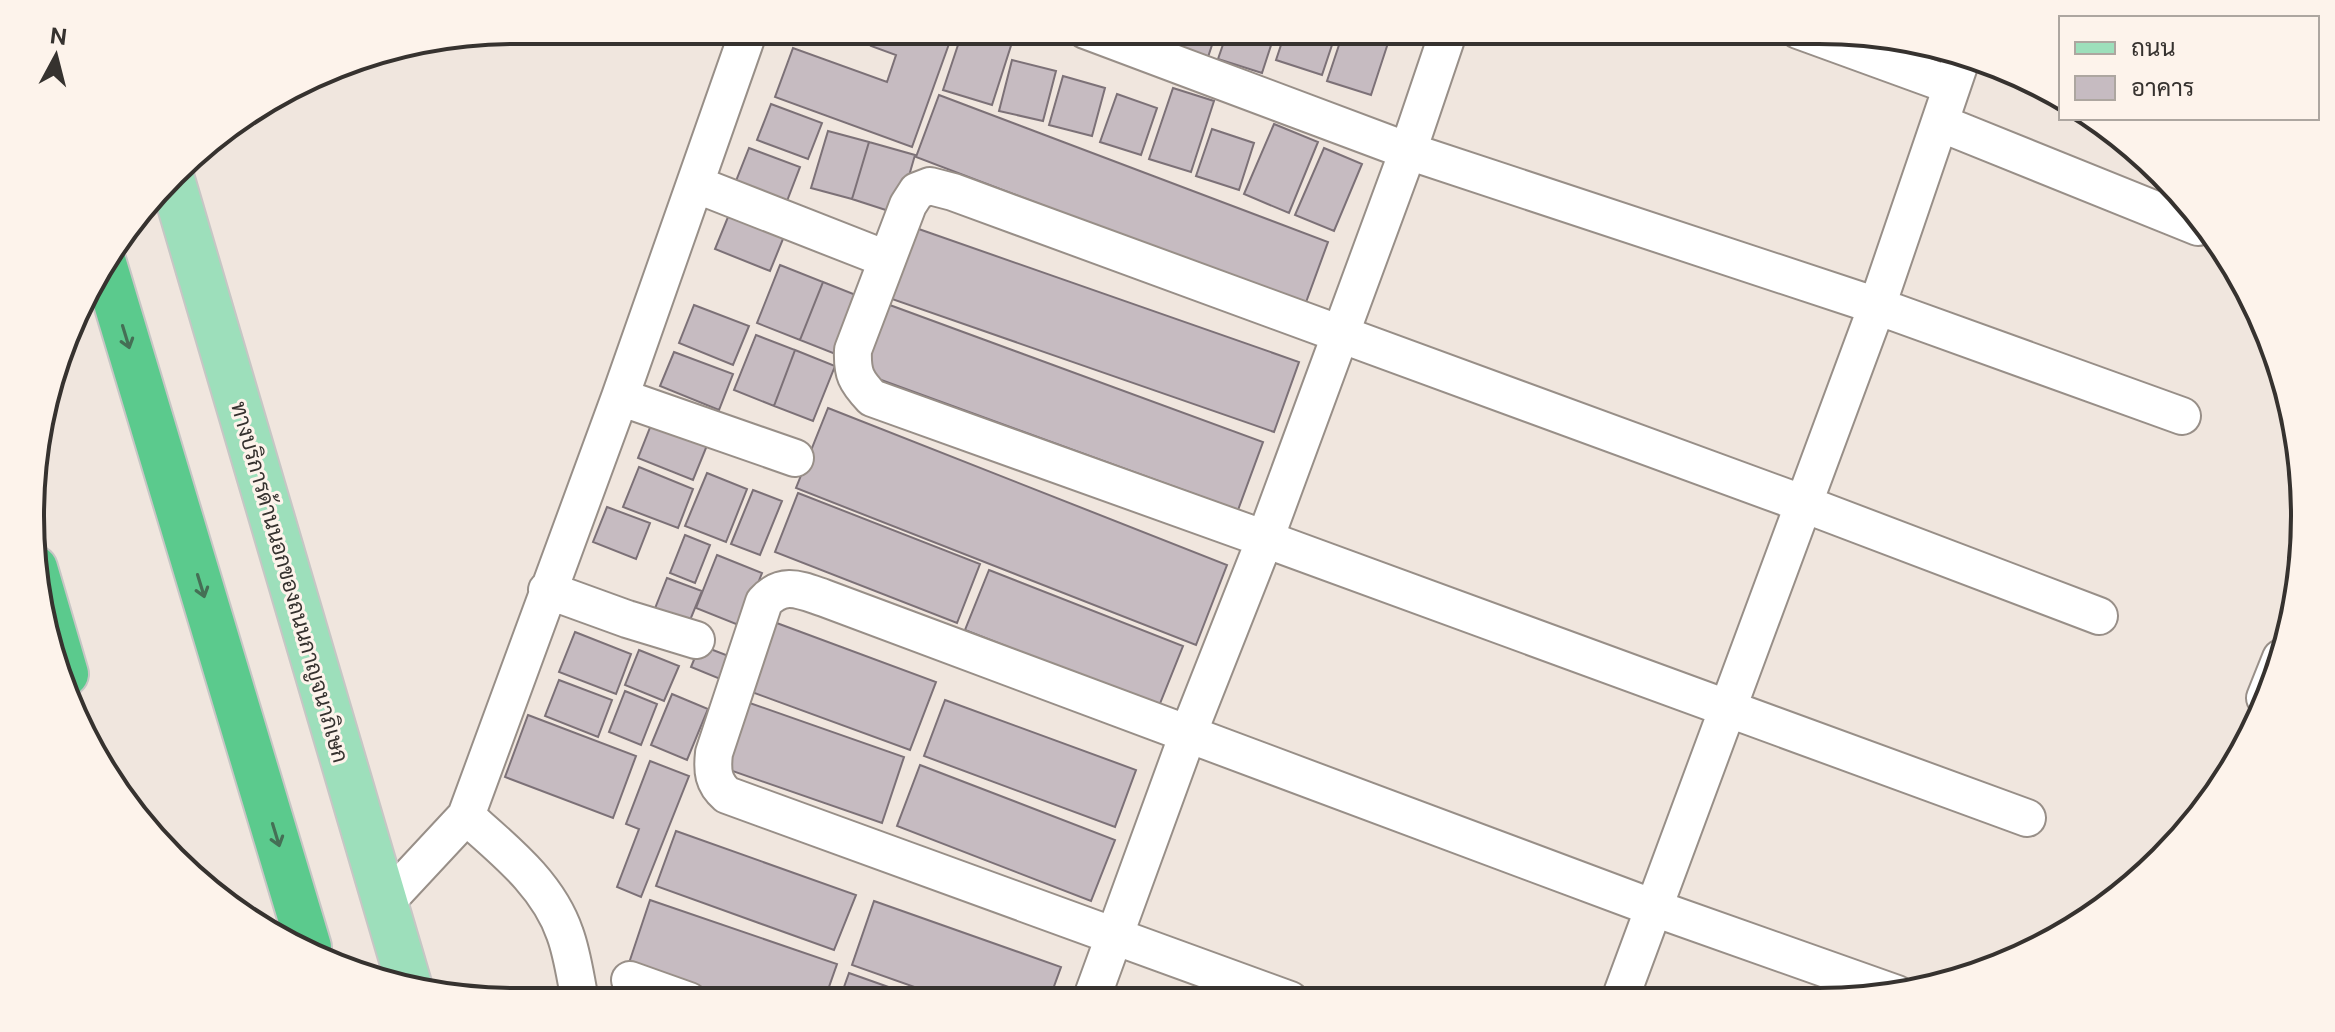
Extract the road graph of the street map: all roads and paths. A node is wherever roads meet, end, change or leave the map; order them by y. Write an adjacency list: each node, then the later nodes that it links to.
1 (744, 44): 8 (street)
2 (1122, 44): 7 (street)
3 (1444, 44): 7 (street)
4 (1863, 46): 5 (street)
5 (1958, 70): 6 (street)
6 (1940, 123): 10 (street); 13 (street)
7 (1408, 151): 13 (street); 14 (street)
8 (695, 184): 11 (street); 15 (street)
9 (175, 190): 27 (main road, ทางบริการด้านนอกของถนนกาญจนาภิเษก)
10 (2188, 223)
11 (871, 253)
12 (108, 278): 30 (highway, one-way to 30)
13 (1877, 306): 16 (street); 18 (street)
14 (1339, 333): 18 (street); 19 (street); 19 (street)
15 (620, 397): 17 (street); 20 (street)
16 (2182, 416)
17 (795, 458)
18 (1804, 504): 21 (street); 23 (street)
19 (1265, 539): 23 (street); 24 (street)
20 (547, 590): 22 (street); 25 (street)
21 (2099, 616)
22 (696, 640)
23 (1729, 709): 26 (street); 28 (street)
24 (1188, 734): 28 (street); 29 (street); 29 (street)
25 (466, 816): 27 (street); 34 (street)
26 (2027, 818)
27 (385, 903): 31 (main road, ทางบริการด้านนอกของถนนกาญจนาภิเษก)
28 (1654, 908): 33 (street); 38 (street)
29 (1115, 936): 36 (street); 37 (street)
30 (307, 939)
31 (406, 975)
32 (630, 980): 35 (street)
33 (1871, 985)
34 (577, 988)
35 (652, 988)
36 (1096, 988)
37 (1257, 988)
38 (1624, 988)

